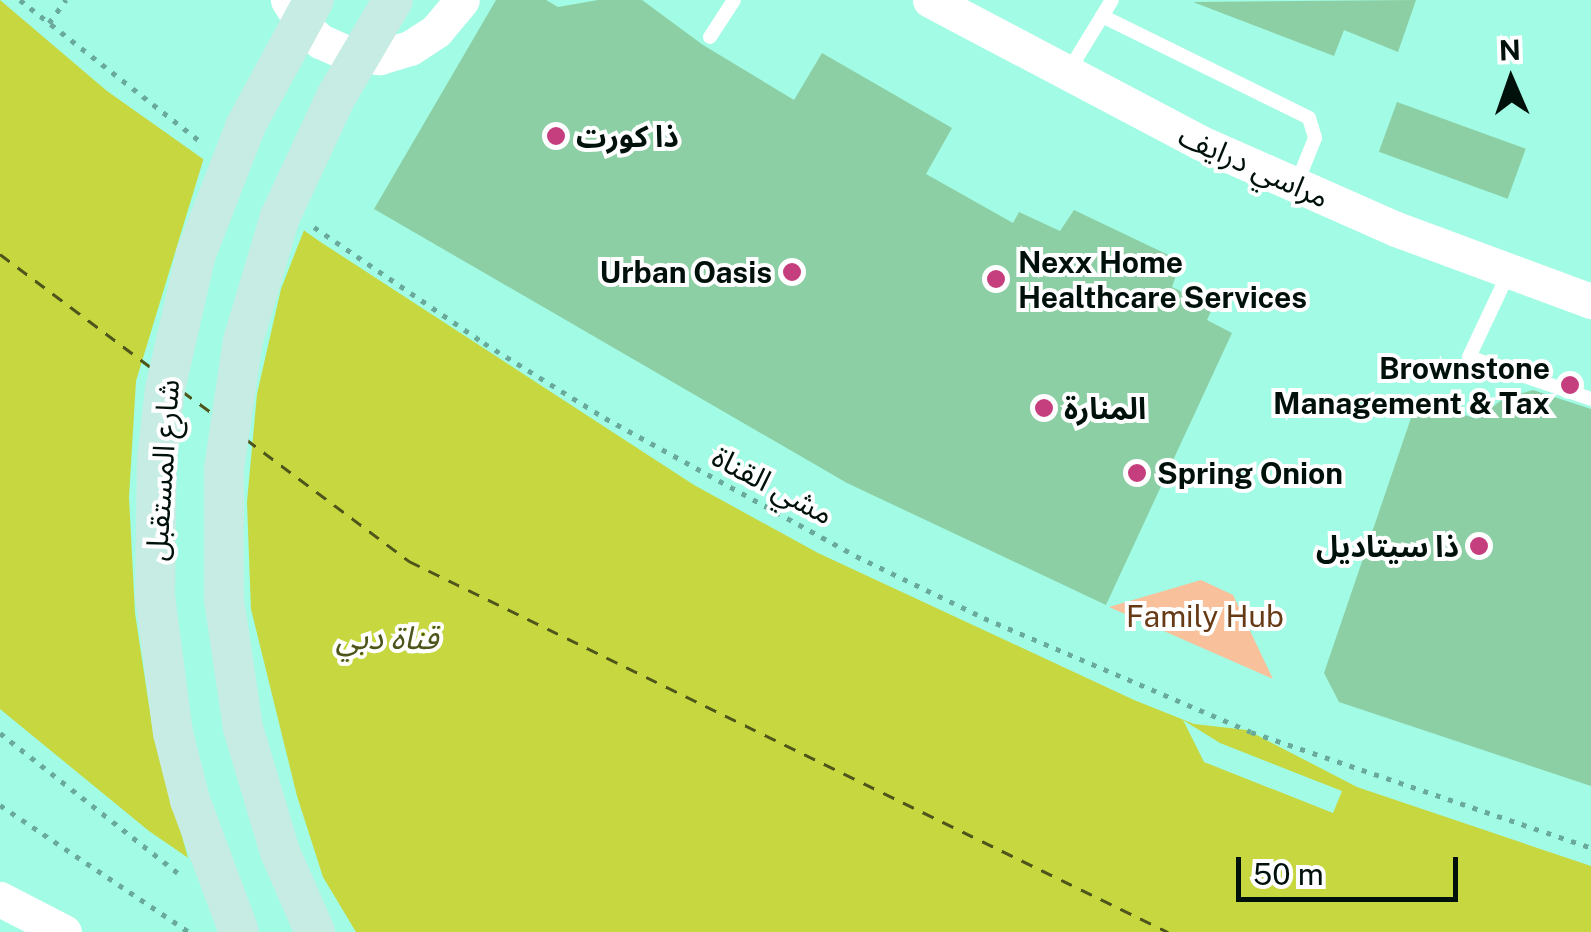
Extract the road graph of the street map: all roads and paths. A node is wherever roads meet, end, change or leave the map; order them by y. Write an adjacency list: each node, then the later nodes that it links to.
1 (20, 0): 11 (path)
2 (66, 0): 11 (path)
3 (288, 0): 6 (street)
4 (314, 0): 27 (main road, شارع المستقبل)
5 (393, 0): 28 (main road, شارع المستقبل)
6 (462, 0)
7 (734, 0): 12 (lane)
8 (930, 0): 13 (street, مراسي درايف)
9 (1112, 0): 10 (lane)
10 (1102, 16): 13 (lane); 15 (lane)
11 (49, 22): 14 (path)
12 (710, 37)
13 (1066, 75): 15 (street, مراسي درايف)
14 (203, 144)
15 (1296, 186): 17 (street, مراسي درايف)
16 (307, 222): 22 (path, مشي القناة)
17 (1508, 272): 18 (street, مراسي درايف); 19 (lane)
18 (1591, 301)
19 (1591, 399)
20 (0, 733): 23 (path)
21 (0, 805): 26 (path)
22 (1591, 848)
23 (189, 881)
24 (0, 899): 25 (street)
25 (64, 932)
26 (189, 932)
27 (238, 932)
28 (315, 932)

